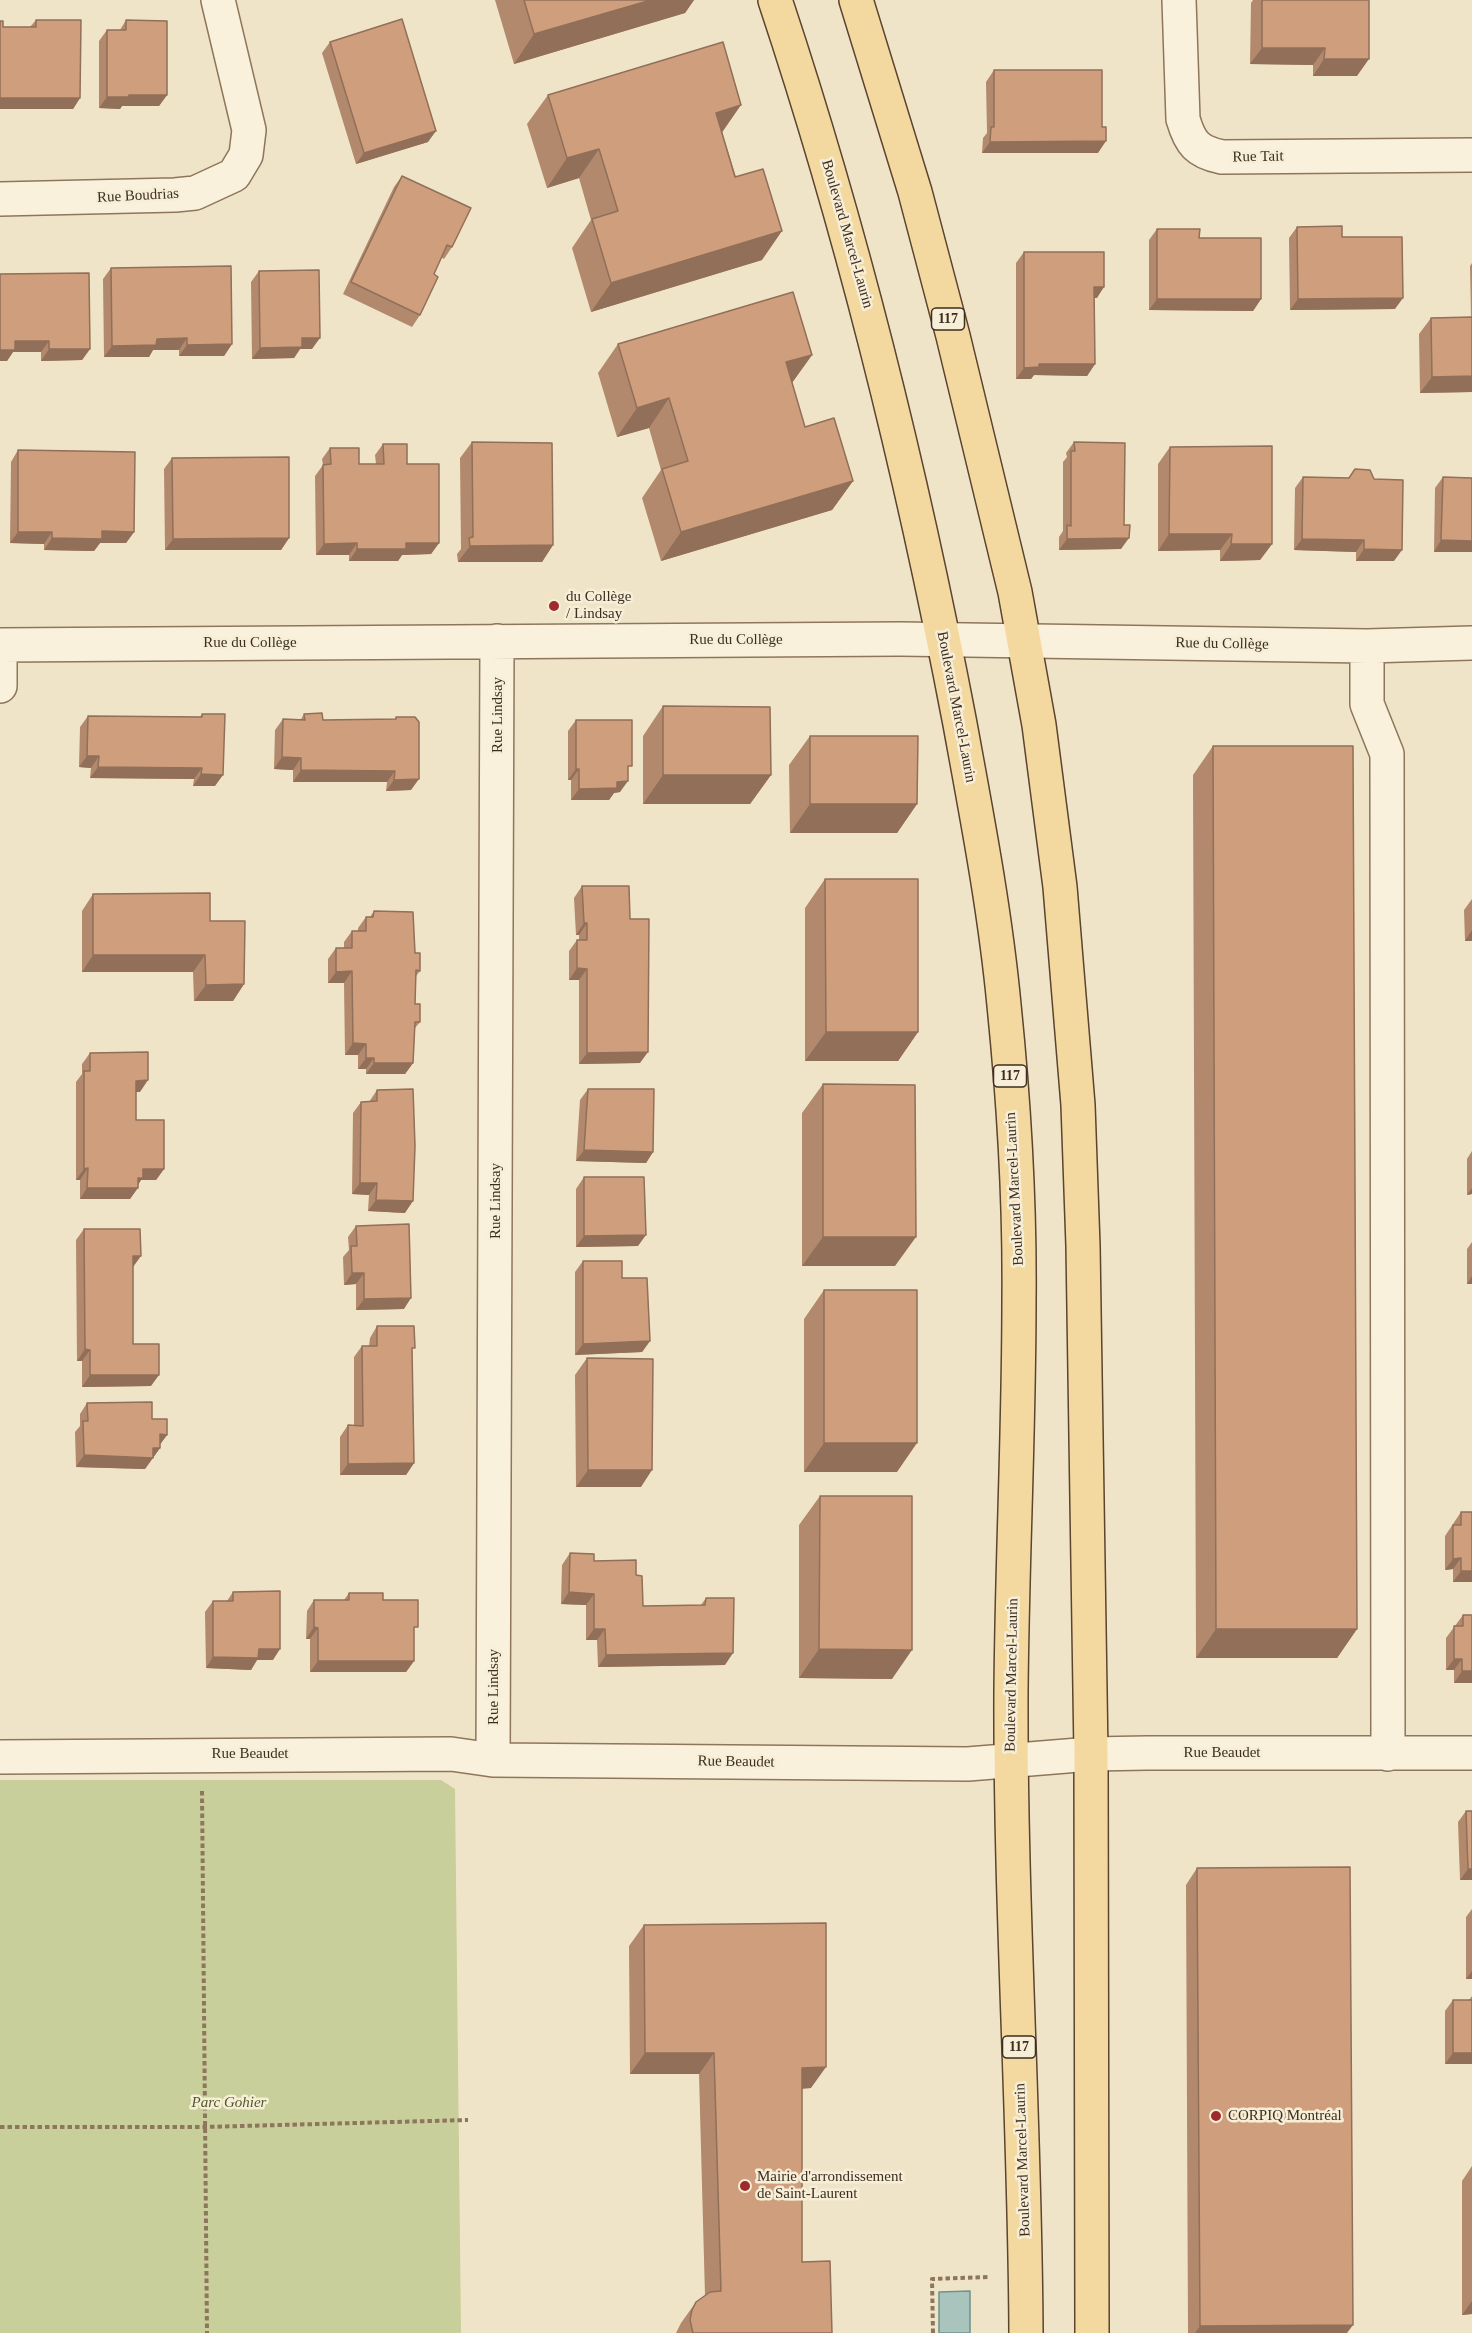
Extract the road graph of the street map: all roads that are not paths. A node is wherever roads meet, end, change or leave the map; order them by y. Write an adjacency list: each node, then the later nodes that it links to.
1 (218, 0): 6 (street, Rue Boudrias)
2 (775, 0): 7 (main road, Boulevard Marcel-Laurin / 117)
3 (856, 0): 9 (main road, 117)
4 (1179, 0): 5 (street, Rue Tait)
5 (1472, 155)
6 (0, 199)
7 (944, 639): 8 (street, Rue du Collège); 9 (street, Rue du Collège); 19 (main road, Boulevard Marcel-Laurin / 117)
8 (498, 641): 11 (street, Rue du Collège); 18 (street, Rue Lindsay)
9 (1024, 642): 12 (street, Rue du Collège); 15 (main road, 117)
10 (1472, 643): 12 (street, Rue du Collège)
11 (0, 645): 13 (street)
12 (1367, 646): 16 (street)
13 (0, 686)
14 (1472, 1753): 16 (street, Rue Beaudet)
15 (1090, 1754): 16 (street, Rue Beaudet); 19 (street, Rue Beaudet); 21 (main road, 117)
16 (1388, 1754)
17 (0, 1757): 18 (street, Rue Beaudet)
18 (494, 1760): 19 (street, Rue Beaudet)
19 (1011, 1762): 20 (main road, Boulevard Marcel-Laurin / 117)
20 (1026, 2333)
21 (1092, 2333)

